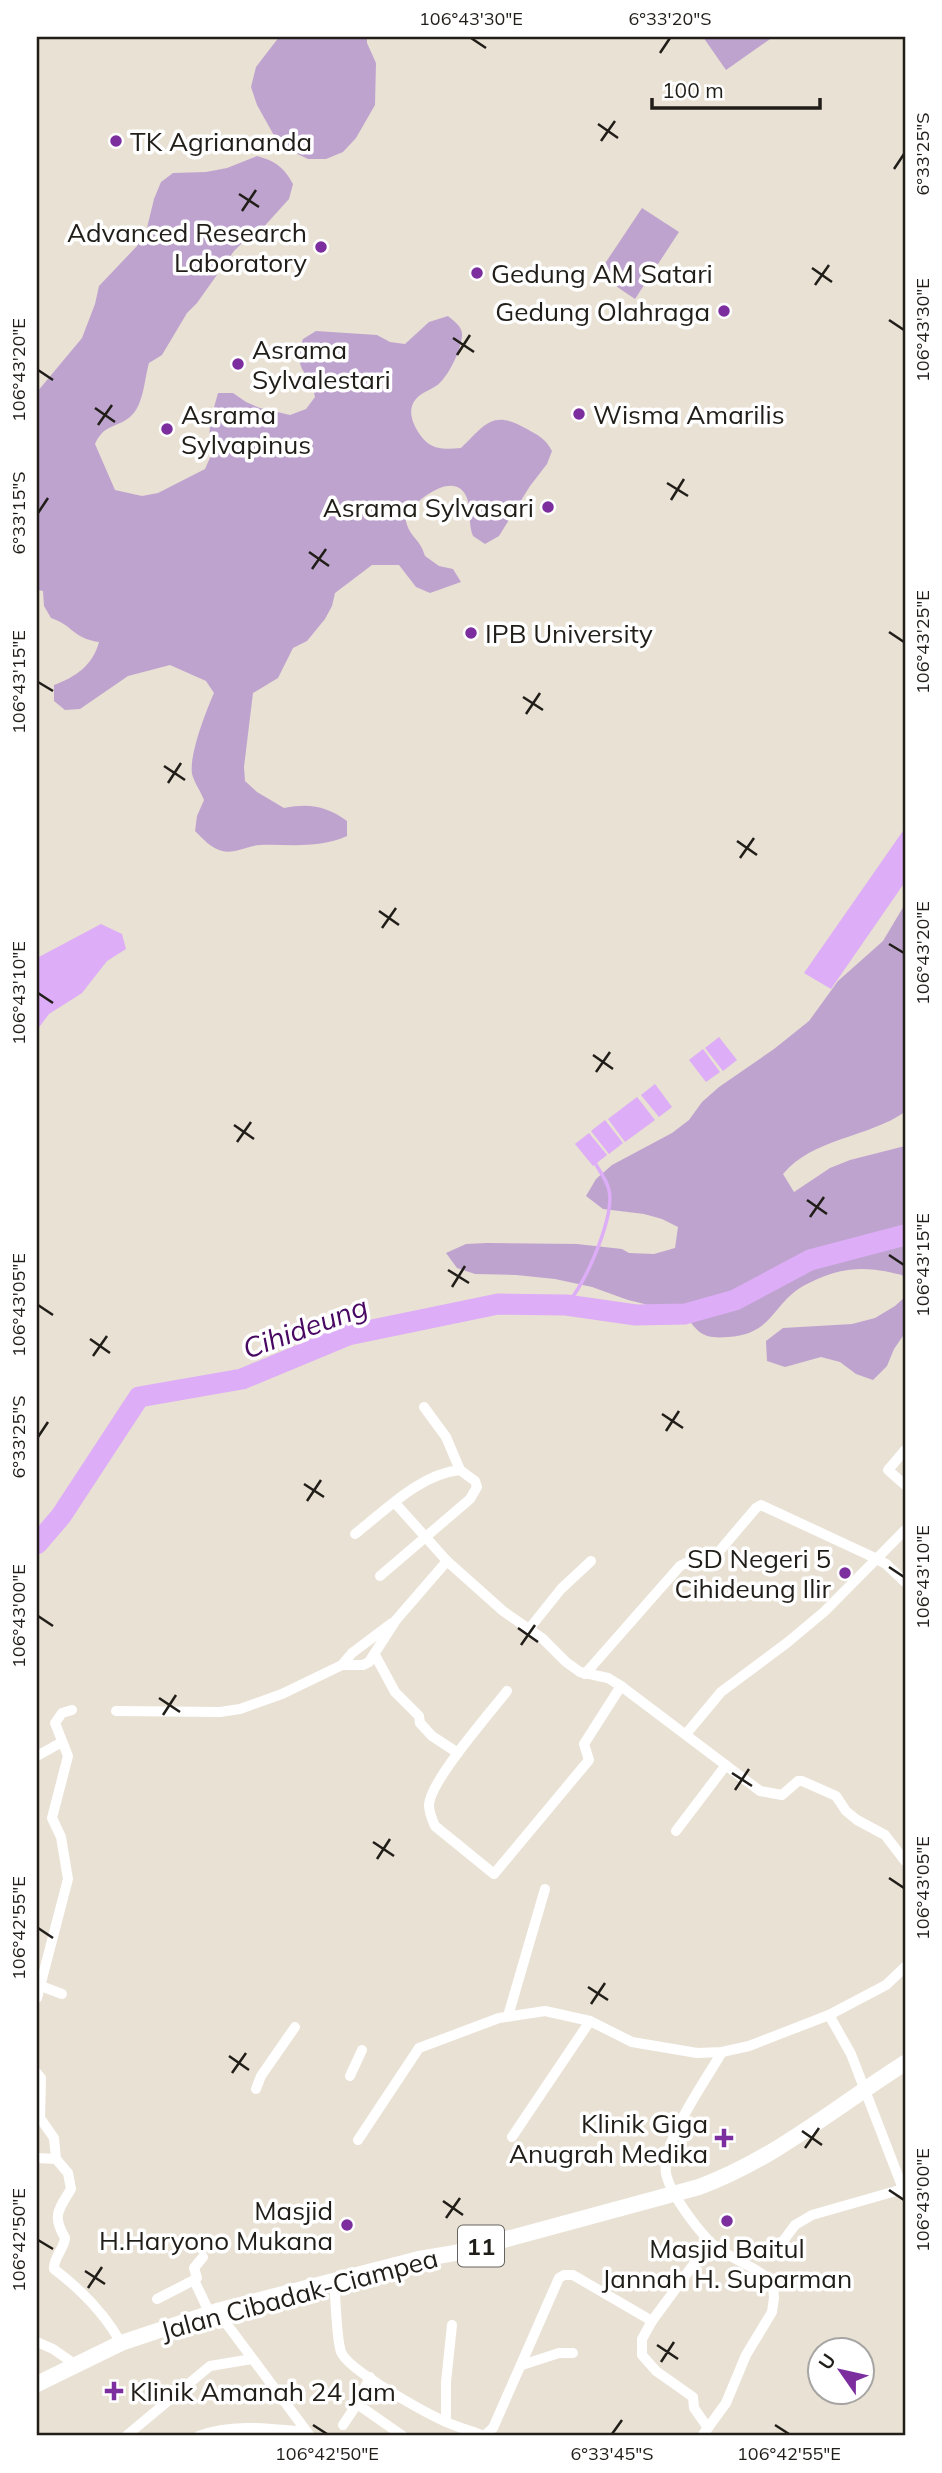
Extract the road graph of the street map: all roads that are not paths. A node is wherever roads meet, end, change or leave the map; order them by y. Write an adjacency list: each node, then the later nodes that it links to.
1 (424, 1407): 3 (street)
2 (905, 1450): 4 (street)
3 (460, 1470): 5 (street); 8 (street)
4 (905, 1485)
5 (395, 1503): 7 (street); 8 (street)
6 (905, 1530): 9 (street)
7 (355, 1534)
8 (426, 1537): 11 (street); 12 (street)
9 (875, 1558): 13 (street); 18 (street); 23 (street)
10 (591, 1560): 15 (street)
11 (447, 1561): 14 (street); 15 (street)
12 (380, 1576)
13 (905, 1582)
14 (396, 1620): 16 (street); 17 (street)
15 (529, 1629): 18 (street)
16 (375, 1656): 17 (street); 25 (street)
17 (342, 1665): 22 (street)
18 (585, 1674): 19 (street)
19 (621, 1686): 23 (street); 25 (street)
20 (507, 1691): 25 (street)
21 (72, 1710): 24 (street)
22 (116, 1711)
23 (686, 1734): 27 (street)
24 (62, 1742): 26 (street); 32 (street)
25 (458, 1753)
26 (37, 1756)
27 (726, 1765): 28 (street); 29 (street)
28 (676, 1831)
29 (905, 1861)
30 (545, 1889): 36 (street)
31 (905, 1967): 35 (street)
32 (41, 1986): 33 (street); 34 (street)
33 (62, 1994)
34 (37, 1998)
35 (829, 2015): 40 (street); 45 (street)
36 (508, 2016): 37 (street); 47 (street)
37 (590, 2021): 40 (street); 46 (street)
38 (295, 2027): 44 (street)
39 (362, 2050): 43 (street)
40 (722, 2052): 51 (street)
41 (905, 2063): 45 (highway, Jalan Cibadak-Ciampea / 11)
42 (37, 2073): 49 (street)
43 (350, 2076)
44 (256, 2089)
45 (864, 2089): 50 (street); 51 (highway, Jalan Cibadak-Ciampea / 11)
46 (512, 2137)
47 (358, 2140)
48 (37, 2158): 49 (street)
49 (56, 2159): 62 (street)
50 (904, 2191): 53 (street)
51 (675, 2195): 52 (street); 56 (highway, Jalan Cibadak-Ciampea / 11)
52 (710, 2242): 59 (street); 72 (street)
53 (781, 2244)
54 (203, 2257): 55 (street)
55 (194, 2280): 57 (street); 58 (street)
56 (334, 2282): 58 (highway, Jalan Cibadak-Ciampea / 11); 67 (street)
57 (157, 2299)
58 (213, 2313): 62 (highway, Jalan Cibadak-Ciampea / 11); 64 (street)
59 (652, 2321): 66 (street); 72 (street)
60 (452, 2325): 70 (street)
61 (37, 2342): 65 (street)
62 (121, 2343): 65 (highway, Jalan Cibadak-Ciampea / 11)
63 (573, 2353): 66 (street)
64 (253, 2360): 73 (street); 74 (street)
65 (76, 2365): 68 (highway, Jalan Cibadak-Ciampea / 11)
66 (522, 2365): 70 (street)
67 (370, 2378): 69 (street); 70 (street)
68 (37, 2384)
69 (357, 2404): 71 (street); 76 (street)
70 (446, 2422)
71 (343, 2426)
72 (705, 2432)
73 (309, 2434): 75 (street)
74 (126, 2436)
75 (200, 2436)
76 (403, 2436)

